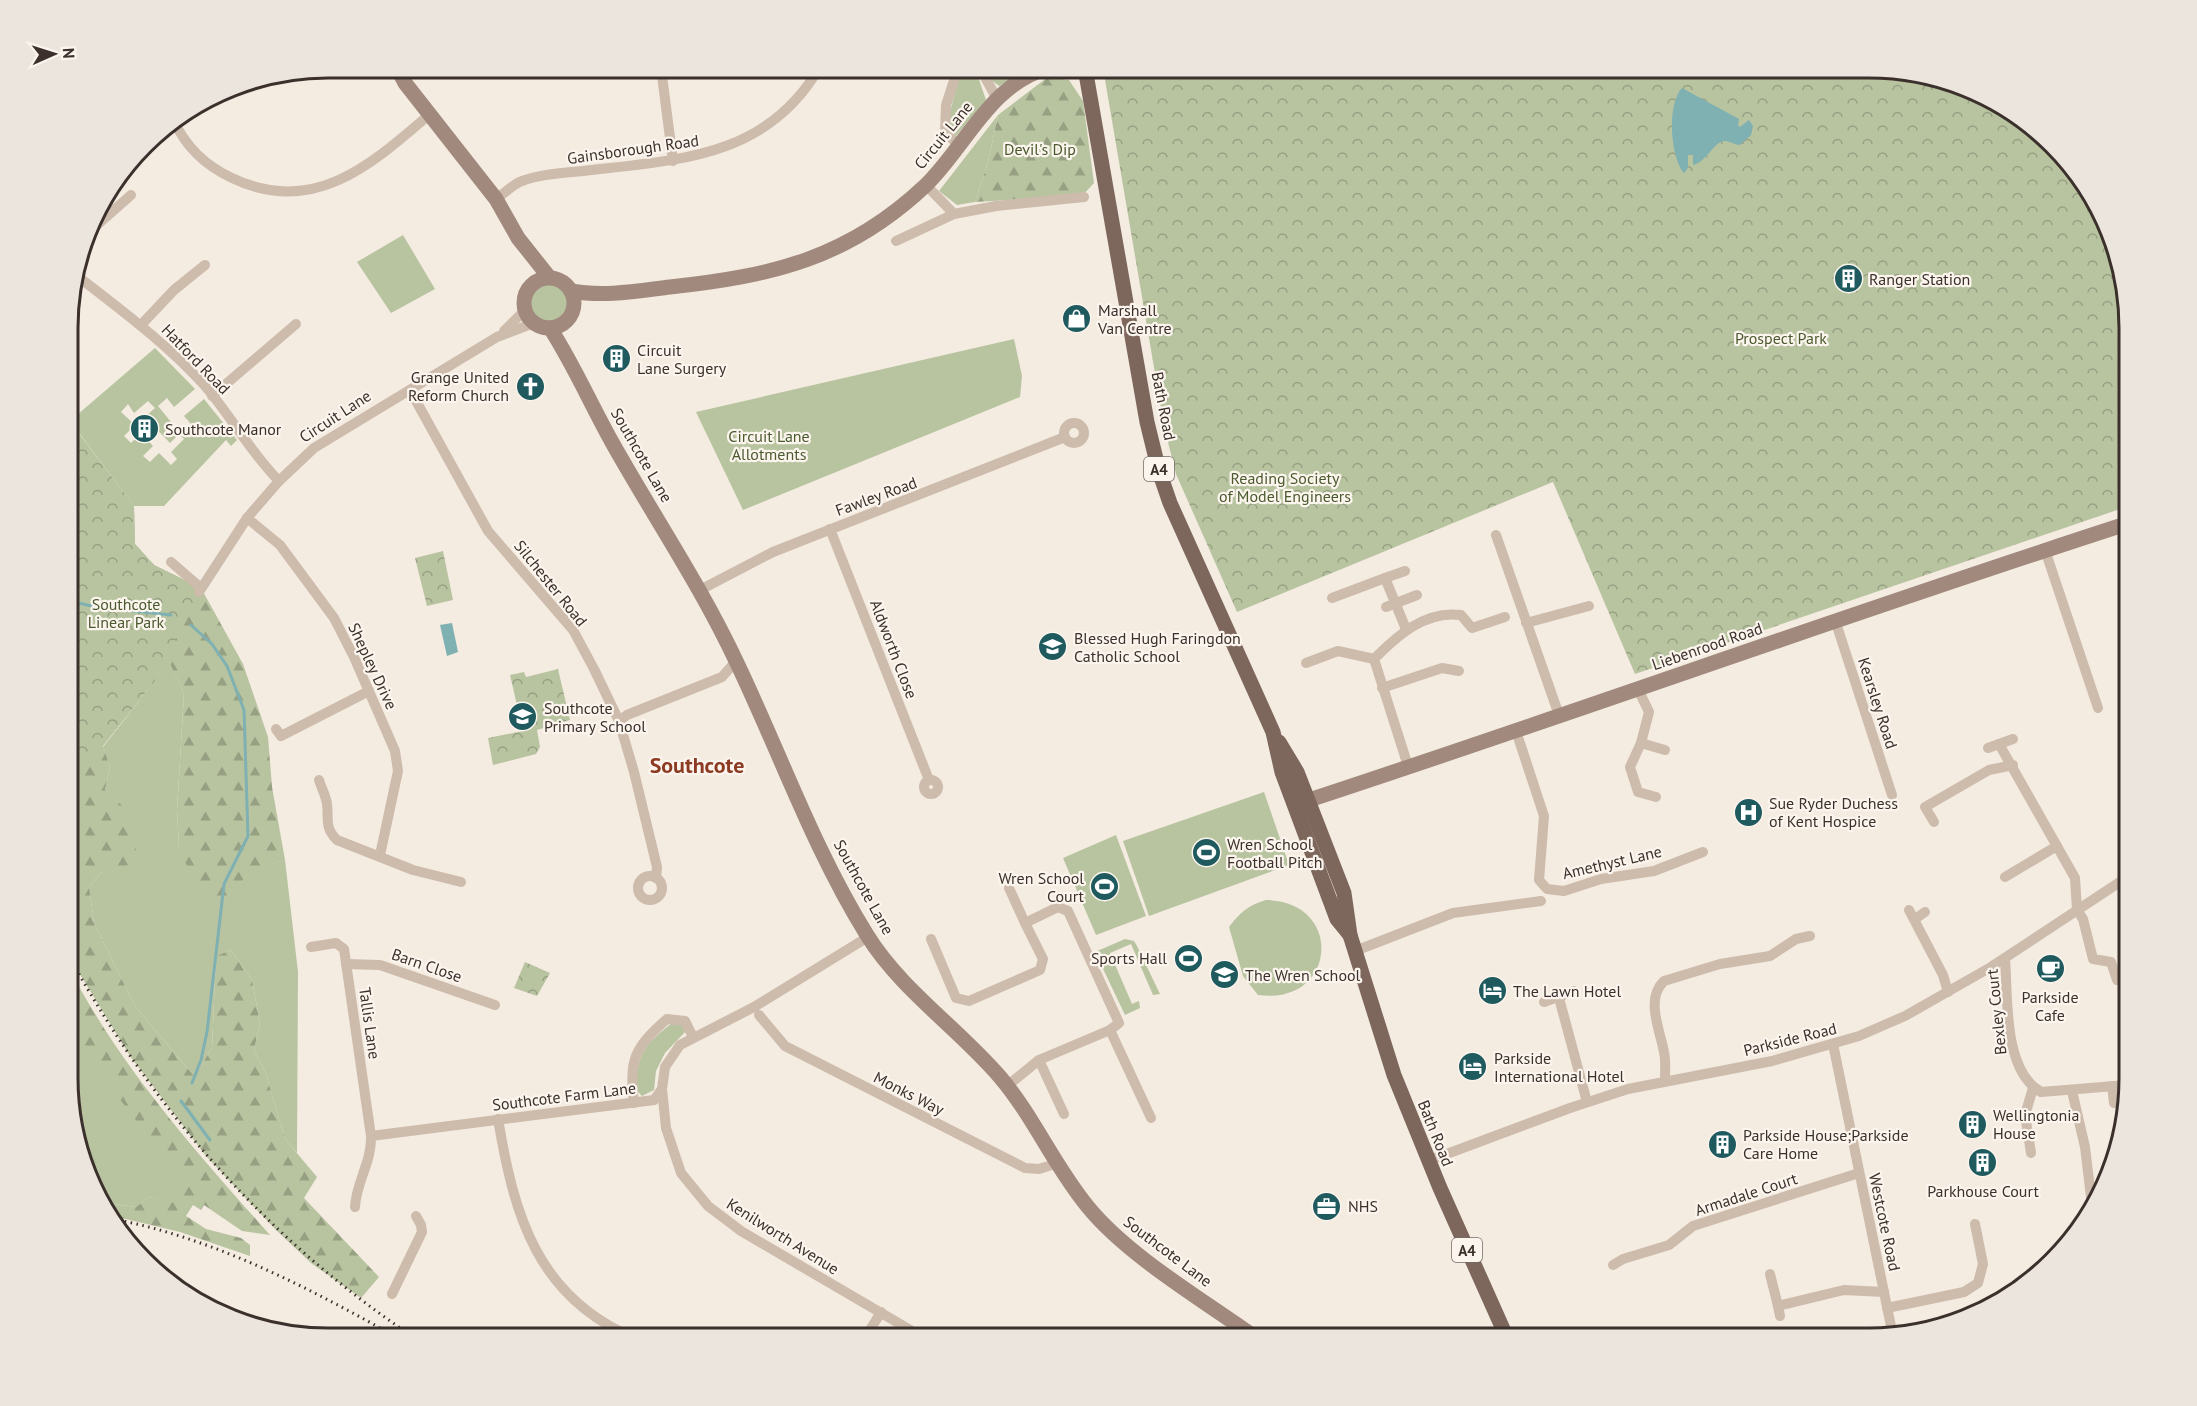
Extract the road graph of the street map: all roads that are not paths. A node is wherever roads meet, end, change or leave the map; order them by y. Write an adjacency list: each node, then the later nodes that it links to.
1 (402, 78): 9 (street)
2 (662, 78): 12 (street)
3 (813, 78): 12 (street, Gainsborough Road)
4 (955, 78): 11 (street)
5 (985, 78): 8 (street)
6 (1026, 78): 8 (street, Circuit Lane)
7 (1087, 78): 74 (main road, Bath Road / A4)
8 (997, 99): 11 (street, Circuit Lane)
9 (430, 114): 10 (street); 16 (street)
10 (178, 128)
11 (958, 144): 13 (street, Circuit Lane)
12 (673, 161): 16 (street, Gainsborough Road)
13 (926, 185): 17 (street, Circuit Lane); 26 (street, Circuit Lane)
14 (131, 195): 18 (street)
15 (1084, 197): 17 (street)
16 (496, 199): 19 (street)
17 (954, 214): 20 (street)
18 (103, 220)
19 (518, 238): 22 (street); 24 (street)
20 (896, 241)
21 (205, 265): 30 (street)
22 (549, 277): 24 (street); 25 (street)
23 (83, 280): 30 (street, Hatford Road)
24 (532, 284): 28 (street)
25 (571, 291): 26 (street, Circuit Lane); 27 (street)
26 (608, 294): 27 (street, Circuit Lane)
27 (574, 308): 31 (street)
28 (529, 317): 31 (street); 32 (street, Circuit Lane)
29 (296, 324): 33 (street)
30 (141, 325): 33 (street, Hatford Road)
31 (556, 326): 44 (street, Southcote Lane)
32 (410, 390): 35 (street, Circuit Lane); 62 (street, Silchester Road)
33 (212, 396): 35 (street, Hatford Road)
34 (1065, 437): 38 (street, Fawley Road)
35 (279, 481): 36 (street, Circuit Lane)
36 (247, 518): 41 (street, Circuit Lane); 59 (street, Shepley Drive)
37 (2119, 526): 40 (street, Liebenrood Road)
38 (830, 529): 44 (street, Fawley Road); 71 (street, Aldworth Close)
39 (1496, 535): 51 (street)
40 (2045, 550): 50 (street, Liebenrood Road); 60 (street)
41 (171, 562)
42 (1405, 571): 43 (street)
43 (1385, 578): 46 (street); 47 (street)
44 (700, 590): 54 (street, Southcote Lane)
45 (1417, 595): 47 (street)
46 (1332, 598)
47 (1390, 605): 52 (street)
48 (1589, 606): 51 (street)
49 (1505, 617): 52 (street)
50 (1834, 620): 58 (street, Liebenrood Road); 72 (street, Kearsley Road)
51 (1526, 623): 61 (street)
52 (1406, 629): 53 (street)
53 (1374, 659): 55 (street); 57 (street)
54 (736, 661): 62 (street); 89 (street, Southcote Lane)
55 (1306, 663)
56 (1459, 671): 57 (street)
57 (1382, 688): 69 (street)
58 (1638, 689): 61 (street, Liebenrood Road); 66 (street)
59 (369, 691): 63 (street); 78 (street, Shepley Drive)
60 (2098, 708)
61 (1559, 715): 64 (street, Liebenrood Road)
62 (619, 721): 80 (street, Silchester Road)
63 (276, 729)
64 (1516, 731): 69 (street, Liebenrood Road); 77 (street, Amethyst Lane)
65 (2013, 739): 68 (street)
66 (1641, 743): 67 (street); 73 (street)
67 (1665, 750)
68 (2013, 765): 75 (street); 76 (street)
69 (1408, 766): 74 (street, Liebenrood Road)
70 (319, 780): 78 (street)
71 (929, 780)
72 (1892, 795)
73 (1656, 797)
74 (1303, 802): 92 (main road, Bath Road / A4)
75 (1934, 822)
76 (2057, 846): 79 (street); 85 (street)
77 (1703, 852)
78 (380, 855): 81 (street)
79 (2005, 877)
80 (656, 878)
81 (461, 882)
82 (2119, 883): 85 (street, Parkside Road)
83 (1009, 888): 87 (street)
84 (1541, 901): 92 (street)
85 (2077, 910): 93 (street, Parkside Road); 95 (street)
86 (1925, 912): 97 (street)
87 (1025, 923): 90 (street); 102 (street)
88 (1810, 936): 106 (street)
89 (868, 937): 103 (street); 107 (street, Southcote Lane)
90 (931, 939)
91 (311, 946): 94 (street, Tallis Lane)
92 (1355, 951): 121 (main road, Bath Road / A4)
93 (2005, 959): 97 (street, Parkside Road); 110 (street, Bexley Court)
94 (346, 964): 100 (street, Barn Close); 119 (street, Tallis Lane)
95 (2117, 980)
96 (1574, 991): 98 (street)
97 (1948, 992): 104 (street, Parkside Road)
98 (1558, 998): 99 (street); 113 (street)
99 (1544, 1002)
100 (495, 1005)
101 (759, 1015): 122 (street, Monks Way)
102 (1115, 1027): 105 (street); 117 (street)
103 (693, 1037): 111 (street); 114 (street)
104 (1833, 1044): 106 (street, Parkside Road); 123 (street, Westcote Road)
105 (1039, 1060): 107 (street); 116 (street)
106 (1665, 1080): 113 (street, Parkside Road)
107 (1007, 1086): 122 (street, Southcote Lane)
108 (2112, 1086): 109 (street); 112 (street); 115 (street)
109 (2119, 1086)
110 (2033, 1088): 112 (street); 120 (street)
111 (662, 1089): 114 (street, Southcote Farm Lane); 133 (street, Kenilworth Avenue)
112 (2072, 1091): 124 (street)
113 (1587, 1102): 121 (street, Parkside Road)
114 (634, 1103): 118 (street, Southcote Farm Lane)
115 (2114, 1103)
116 (1064, 1114)
117 (1151, 1118)
118 (498, 1119): 119 (street, Southcote Farm Lane); 135 (street)
119 (371, 1136): 125 (street, Tallis Lane)
120 (2031, 1153)
121 (1428, 1161): 139 (main road, Bath Road / A4)
122 (1058, 1163): 138 (street, Southcote Lane)
123 (1859, 1173): 128 (street, Armadale Court); 130 (street, Westcote Road)
124 (2091, 1194)
125 (355, 1207)
126 (416, 1216): 131 (street)
127 (1980, 1230): 132 (street)
128 (1613, 1265)
129 (1770, 1274): 130 (street)
130 (1884, 1292): 132 (street, Westcote Road)
131 (392, 1294)
132 (1887, 1308): 134 (street, Westcote Road)
133 (881, 1312): 136 (street); 137 (street, Kenilworth Avenue)
134 (1891, 1327)
135 (613, 1328)
136 (871, 1328)
137 (907, 1328)
138 (1242, 1328)
139 (1503, 1328)

